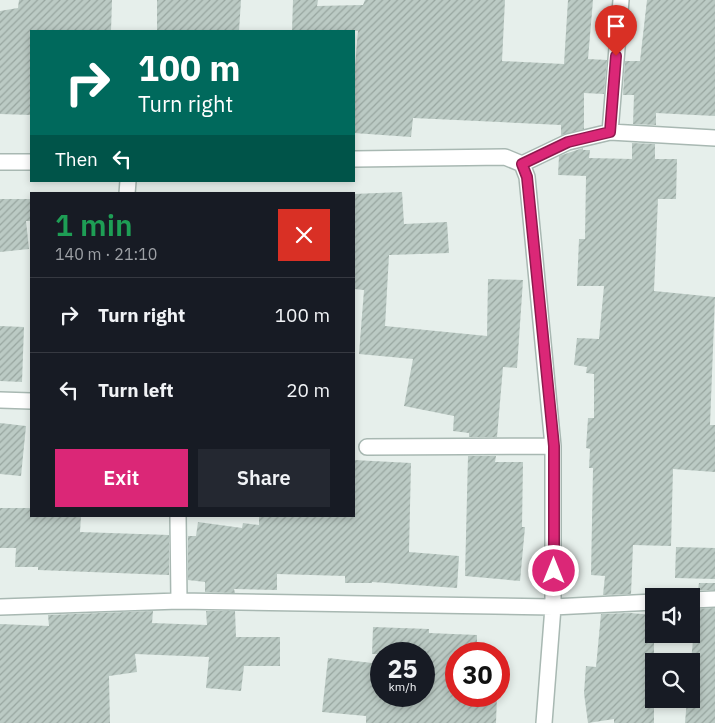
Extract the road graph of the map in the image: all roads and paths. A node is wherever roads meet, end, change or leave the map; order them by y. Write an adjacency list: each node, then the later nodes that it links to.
1 (621, 0): 2 (street)
2 (610, 132): 3 (street); 7 (street)
3 (715, 138)
4 (355, 159): 7 (street)
5 (0, 162): 6 (street)
6 (30, 162)
7 (522, 164): 10 (street)
8 (0, 400): 9 (street)
9 (30, 401)
10 (554, 446): 11 (street); 17 (street)
11 (366, 447)
12 (178, 517): 15 (street)
13 (715, 599): 14 (street)
14 (700, 600)
15 (179, 602): 17 (street); 18 (street)
16 (645, 602): 17 (street)
17 (553, 606): 19 (street)
18 (0, 607)
19 (544, 723)

